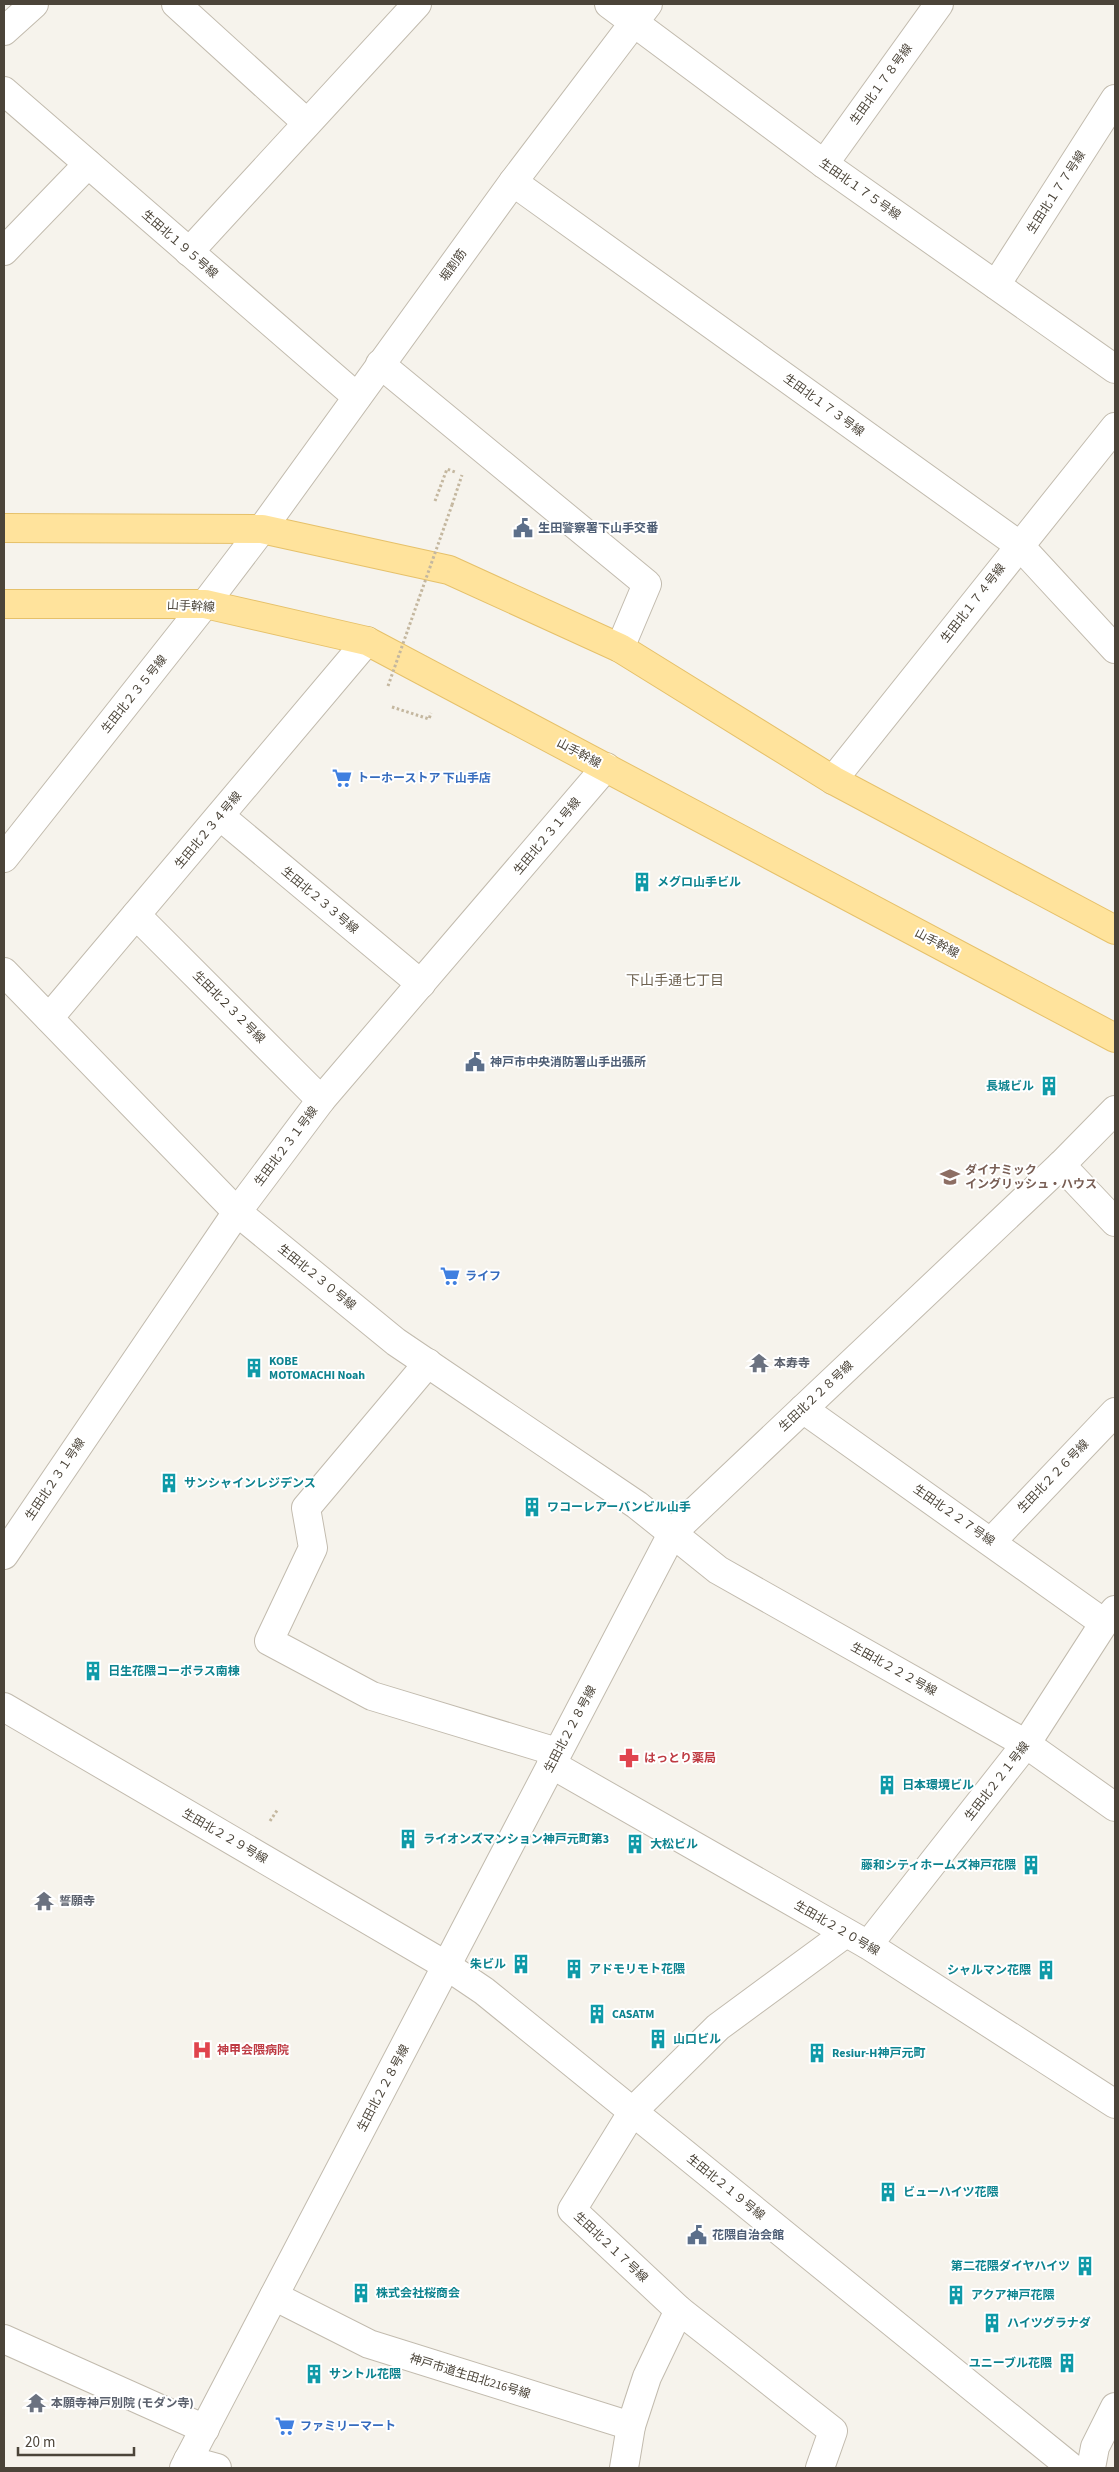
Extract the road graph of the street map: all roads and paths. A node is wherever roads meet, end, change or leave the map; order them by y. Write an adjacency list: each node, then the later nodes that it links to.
1 (34, 4): 7 (street)
2 (176, 4): 10 (street)
3 (417, 4): 10 (street)
4 (609, 4): 6 (street, 生田北１７５号線)
5 (939, 4): 12 (street, 生田北１７８号線)
6 (641, 13): 12 (street, 生田北１７５号線); 13 (street, 堀割筋)
7 (4, 31)
8 (4, 92): 11 (street, 生田北１９５号線)
9 (1115, 99): 16 (street, 生田北１７７号線)
10 (307, 123): 15 (street)
11 (88, 164): 14 (street); 15 (street, 生田北１９５号線)
12 (824, 164): 16 (street, 生田北１７５号線)
13 (513, 182): 17 (street, 堀割筋); 24 (street, 生田北１７３号線)
14 (4, 251)
15 (189, 252): 19 (street, 生田北１９５号線)
16 (996, 285): 18 (street, 生田北１７５号線)
17 (380, 364): 19 (street, 堀割筋); 28 (street)
18 (1115, 369)
19 (356, 396): 23 (street, 堀割筋)
20 (1115, 427): 24 (street, 生田北１７４号線)
21 (436, 501): 30 (path, bridge)
22 (4, 528): 23 (main road)
23 (262, 529): 26 (street, 生田北２３５号線); 28 (main road)
24 (1019, 545): 29 (street, 生田北１７３号線); 32 (street, 生田北１７４号線)
25 (4, 604): 26 (main road, 山手幹線)
26 (205, 604): 27 (main road, 山手幹線); 34 (street, 生田北２３５号線)
27 (367, 641): 31 (main road, 山手幹線); 33 (street, 生田北２３４号線)
28 (620, 648): 32 (main road)
29 (1115, 649)
30 (388, 686)
31 (606, 767): 38 (street, 生田北２３１号線); 40 (main road, 山手幹線)
32 (833, 780): 36 (main road)
33 (220, 816): 35 (street, 生田北２３４号線); 38 (street, 生田北２３３号線)
34 (4, 858)
35 (136, 915): 39 (street, 生田北２３４号線); 41 (street, 生田北２３２号線)
36 (1115, 930)
37 (4, 972): 39 (street, 生田北２３０号線)
38 (421, 984): 41 (street, 生田北２３１号線)
39 (49, 1018): 44 (street, 生田北２３０号線)
40 (1115, 1038)
41 (321, 1100): 44 (street, 生田北２３１号線)
42 (1115, 1110): 43 (street, 生田北２２８号線)
43 (1061, 1165): 45 (street); 47 (street, 生田北２２８号線)
44 (237, 1212): 46 (street, 生田北２３０号線); 51 (street, 生田北２３１号線)
45 (1115, 1222)
46 (428, 1363): 49 (street, 生田北２３０号線); 55 (street, 生田北２２０号線)
47 (804, 1409): 49 (street, 生田北２２８号線); 50 (street, 生田北２２７号線)
48 (1115, 1412): 50 (street, 生田北２２６号線)
49 (673, 1532): 54 (street, 生田北２２２号線); 55 (street, 生田北２２８号線)
50 (992, 1541): 52 (street, 生田北２２７号線)
51 (4, 1554)
52 (1109, 1616): 54 (street, 生田北２２１号線)
53 (4, 1707): 60 (street, 生田北２２９号線)
54 (1026, 1744): 56 (street, 生田北２２２号線); 59 (street, 生田北２２１号線)
55 (554, 1758): 59 (street, 生田北２２０号線); 60 (street, 生田北２２８号線)
56 (1115, 1807)
57 (278, 1808): 58 (path)
58 (270, 1821)
59 (857, 1939): 61 (street, 生田北２２０号線); 62 (street, 生田北２１７号線)
60 (447, 1966): 62 (street, 生田北２１９号線); 63 (street, 生田北２２８号線)
61 (1115, 2104)
62 (633, 2111): 64 (street, 生田北２１７号線); 74 (street, 生田北２１９号線)
63 (274, 2296): 67 (street, 神戸市道生田北216号線); 68 (street, 生田北２２８号線)
64 (679, 2310): 67 (street); 73 (street, 生田北２１７号線)
65 (4, 2339): 68 (street)
66 (1115, 2407): 69 (street)
67 (631, 2426): 72 (street)
68 (205, 2429): 70 (street, 生田北２２８号線)
69 (1101, 2458)
70 (186, 2464): 71 (street)
71 (218, 2468)
72 (624, 2468)
73 (820, 2468)
74 (1072, 2468)

